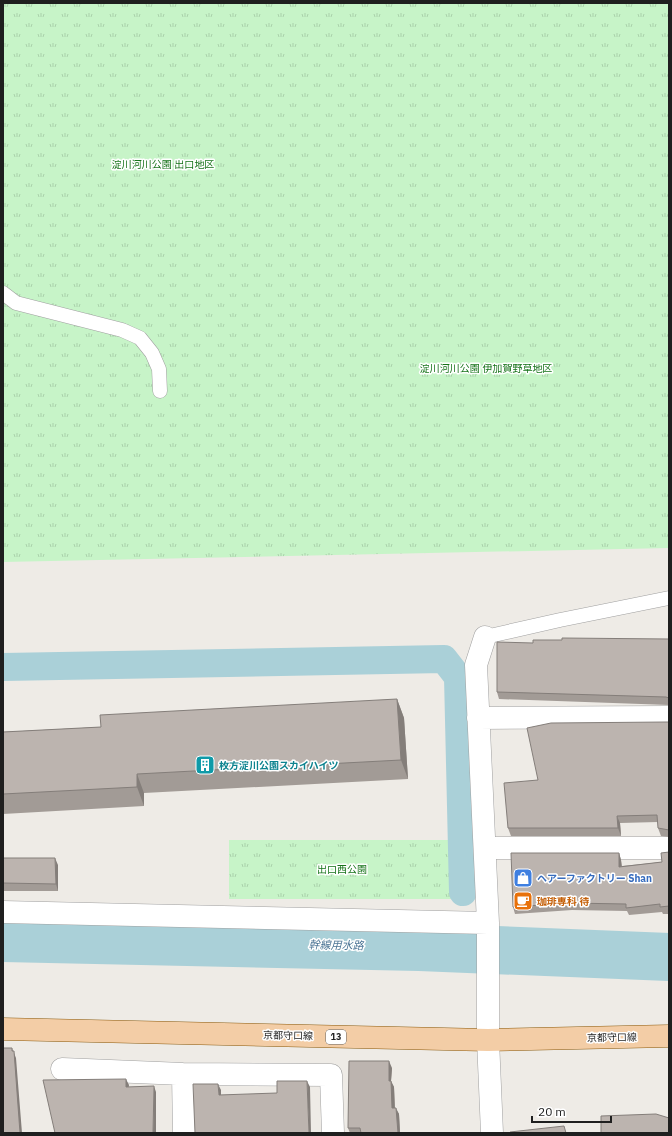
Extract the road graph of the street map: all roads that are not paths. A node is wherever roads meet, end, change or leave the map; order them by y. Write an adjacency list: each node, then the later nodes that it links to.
1 (3, 293): 2 (lane)
2 (160, 391)
3 (669, 598): 4 (lane)
4 (485, 637): 6 (street)
5 (669, 717): 6 (street)
6 (478, 718): 7 (street)
7 (484, 848): 8 (street); 10 (street)
8 (669, 848)
9 (3, 912): 10 (street)
10 (488, 923): 13 (street)
11 (3, 1029): 13 (main road, 京都守口線 / 13)
12 (669, 1036): 13 (main road, 京都守口線 / 13)
13 (488, 1040): 18 (street)
14 (62, 1069): 15 (street)
15 (183, 1074): 16 (street); 17 (street)
16 (184, 1133)
17 (333, 1133)
18 (492, 1133)

